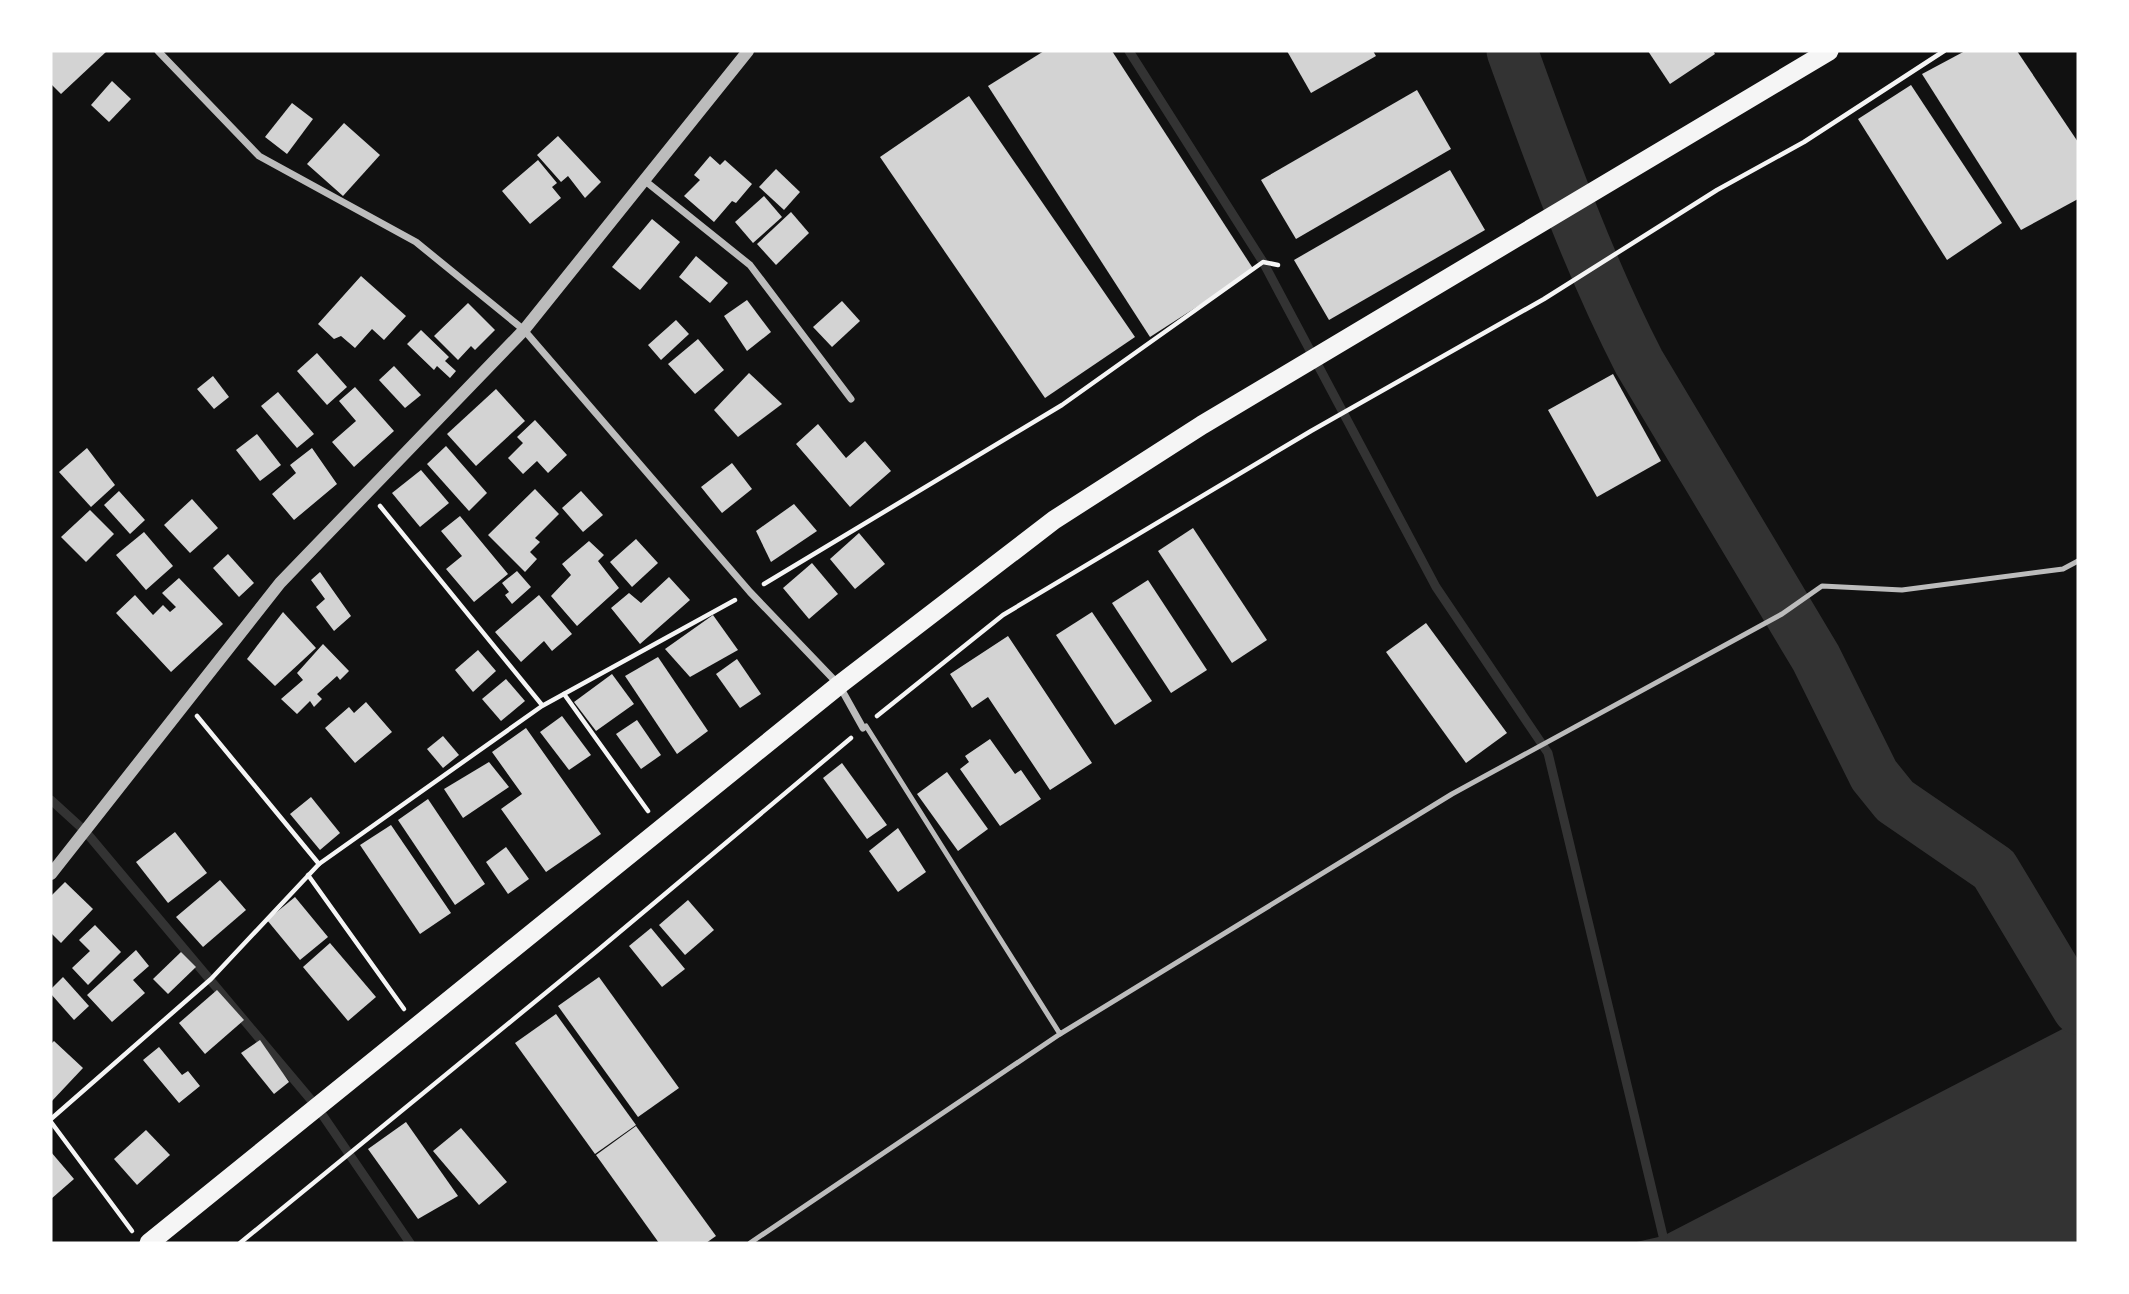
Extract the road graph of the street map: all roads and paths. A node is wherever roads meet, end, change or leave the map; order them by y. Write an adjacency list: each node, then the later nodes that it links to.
1 (158, 51): 7 (street)
2 (748, 51): 5 (street)
3 (1829, 51): 12 (highway)
4 (1944, 51): 16 (path)
5 (643, 180): 7 (street); 8 (street)
6 (1278, 265): 11 (path)
7 (524, 330): 9 (street); 11 (street)
8 (851, 399)
9 (368, 491): 14 (street); 15 (path)
10 (2078, 561): 22 (lane)
11 (750, 592): 12 (street); 13 (path)
12 (839, 685): 16 (street); 17 (highway)
13 (564, 694): 15 (path); 17 (path)
14 (186, 702): 18 (path); 19 (street)
15 (542, 706): 18 (path)
16 (864, 727): 22 (lane); 25 (path)
17 (661, 829): 21 (highway)
18 (318, 864): 20 (path)
19 (51, 874)
20 (308, 875): 21 (path); 23 (path)
21 (417, 1027): 24 (highway)
22 (1060, 1034): 26 (lane)
23 (51, 1121): 24 (path)
24 (141, 1238)
25 (240, 1243)
26 (750, 1243)

